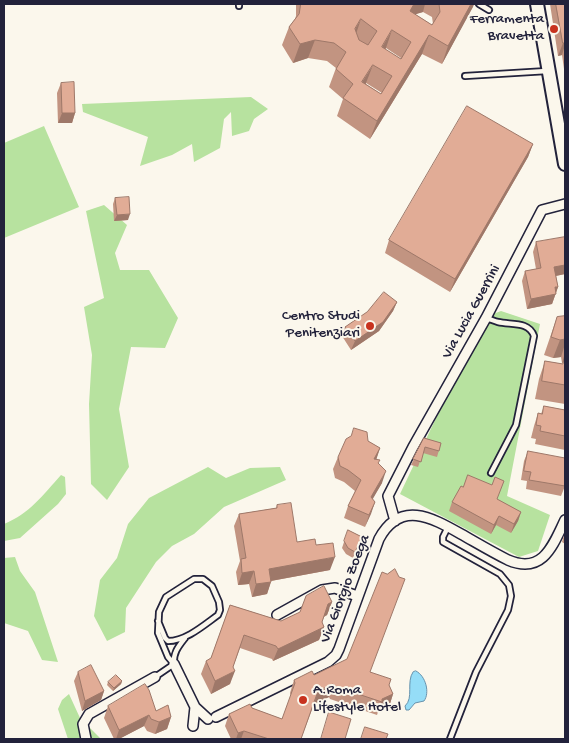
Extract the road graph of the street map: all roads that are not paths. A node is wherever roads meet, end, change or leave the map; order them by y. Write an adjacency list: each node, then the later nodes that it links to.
1 (479, 4): 3 (lane)
2 (537, 4): 4 (main road)
3 (489, 10)
4 (549, 71): 5 (lane); 6 (main road)
5 (466, 76)
6 (565, 164)
7 (565, 204): 8 (street, Via Lucia Guerrini)
8 (486, 318): 9 (lane); 11 (street, Via Lucia Guerrini)
9 (491, 473)
10 (565, 520): 12 (street)
11 (395, 521): 12 (street); 13 (street, Via Giorgio Zoega)
12 (448, 527): 22 (lane)
13 (357, 596): 14 (street); 19 (street, Via Giorgio Zoega)
14 (277, 615)
15 (158, 621): 16 (lane); 16 (lane); 17 (lane)
16 (186, 637): 17 (lane)
17 (174, 664): 18 (lane); 19 (street)
18 (156, 676): 21 (street)
19 (195, 707): 20 (street)
20 (193, 726)
21 (85, 735)
22 (450, 739)

